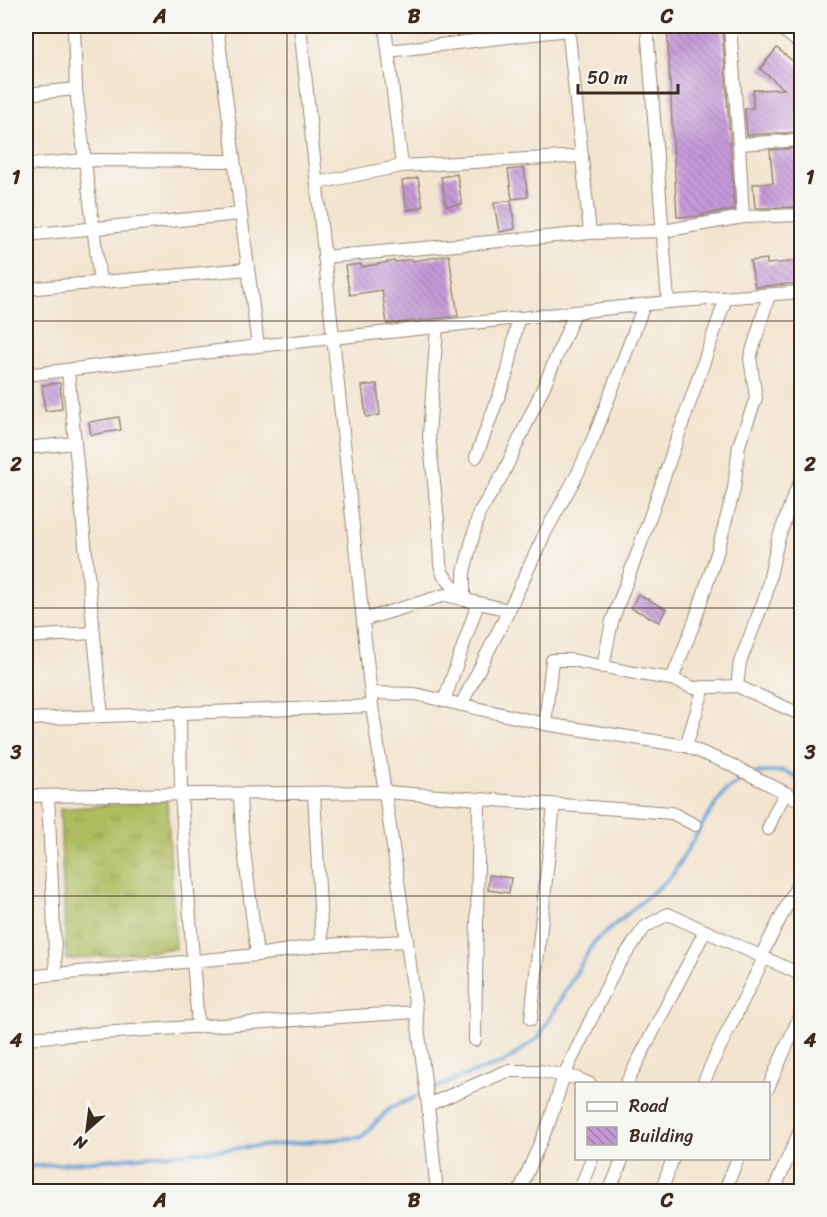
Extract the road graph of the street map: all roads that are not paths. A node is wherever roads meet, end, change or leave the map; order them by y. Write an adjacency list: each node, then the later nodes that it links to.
1 (74, 26): 11 (street)
2 (217, 26): 17 (street)
3 (300, 26): 20 (street)
4 (385, 26): 10 (street)
5 (647, 26): 25 (street)
6 (730, 26): 14 (street)
7 (568, 28): 10 (street); 15 (street)
8 (786, 28): 9 (street)
9 (801, 45)
10 (388, 51): 19 (street)
11 (76, 89): 12 (street); 16 (street)
12 (26, 94)
13 (801, 140): 14 (street)
14 (740, 144): 23 (street)
15 (582, 156): 19 (street); 26 (street)
16 (85, 160): 17 (street); 18 (street); 24 (street)
17 (234, 161): 21 (street)
18 (26, 165)
19 (402, 166): 20 (street)
20 (317, 183): 28 (street)
21 (240, 214): 24 (street); 29 (street)
22 (801, 215): 23 (street)
23 (744, 217): 25 (street)
24 (93, 228): 27 (street); 30 (street)
25 (663, 231): 26 (street); 35 (street)
26 (590, 233): 28 (street)
27 (26, 235)
28 (324, 257): 40 (street)
29 (247, 269): 30 (street); 41 (street)
30 (100, 282): 31 (street)
31 (26, 289)
32 (801, 292): 33 (street)
33 (769, 295): 34 (street); 55 (street)
34 (726, 298): 35 (street); 54 (street)
35 (668, 302): 36 (street)
36 (644, 305): 37 (street); 50 (street)
37 (575, 313): 38 (street); 48 (street)
38 (518, 319): 39 (street); 46 (street)
39 (437, 328): 40 (street); 48 (street)
40 (334, 339): 41 (street); 51 (street)
41 (258, 346): 42 (street)
42 (68, 370): 43 (street); 44 (street)
43 (26, 375)
44 (75, 443): 45 (street); 52 (street)
45 (26, 448)
46 (477, 457)
47 (801, 477): 56 (street)
48 (464, 600): 49 (street); 51 (street)
49 (478, 603): 50 (street); 59 (street)
50 (509, 610): 60 (street)
51 (363, 620): 58 (street)
52 (93, 633): 53 (street); 63 (street)
53 (26, 637)
54 (603, 667): 55 (street); 65 (street)
55 (672, 679): 57 (street)
56 (737, 686): 57 (street); 62 (street)
57 (704, 687): 66 (street)
58 (371, 699): 59 (street); 61 (street); 67 (street)
59 (444, 701): 60 (street)
60 (461, 705): 65 (street)
61 (180, 712): 63 (street); 71 (street)
62 (801, 712)
63 (102, 716): 64 (street)
64 (26, 719)
65 (545, 724): 66 (street)
66 (686, 746): 68 (street)
67 (385, 792): 70 (street); 74 (street); 81 (street)
68 (786, 793): 75 (street); 78 (street)
69 (240, 794): 70 (street); 71 (street); 83 (street)
70 (314, 794): 82 (street)
71 (181, 795): 73 (street); 85 (street)
72 (26, 796): 73 (street)
73 (48, 796): 86 (street)
74 (479, 800): 76 (street); 94 (street)
75 (801, 802)
76 (554, 805): 77 (street); 91 (street)
77 (694, 825)
78 (768, 829)
79 (801, 876): 84 (street)
80 (705, 931): 84 (street); 95 (street); 97 (street)
81 (407, 941): 82 (street); 90 (street)
82 (322, 945): 83 (street)
83 (257, 955): 85 (street)
84 (763, 957): 87 (street); 98 (street)
85 (192, 961): 86 (street); 92 (street)
86 (56, 974): 88 (street)
87 (801, 975)
88 (26, 977)
89 (801, 1011): 99 (street)
90 (416, 1012): 92 (street); 100 (street)
91 (531, 1019)
92 (198, 1027): 93 (street)
93 (26, 1038)
94 (475, 1040)
95 (564, 1075): 96 (street); 100 (street); 107 (street)
96 (587, 1082)
97 (627, 1082)
98 (703, 1082)
99 (770, 1083)
100 (427, 1102): 106 (street)
101 (801, 1126): 112 (street)
102 (591, 1160): 108 (street)
103 (622, 1160): 109 (street)
104 (672, 1160): 110 (street)
105 (737, 1160): 111 (street)
106 (436, 1191)
107 (519, 1191)
108 (579, 1191)
109 (609, 1191)
110 (661, 1191)
111 (724, 1191)
112 (773, 1191)

